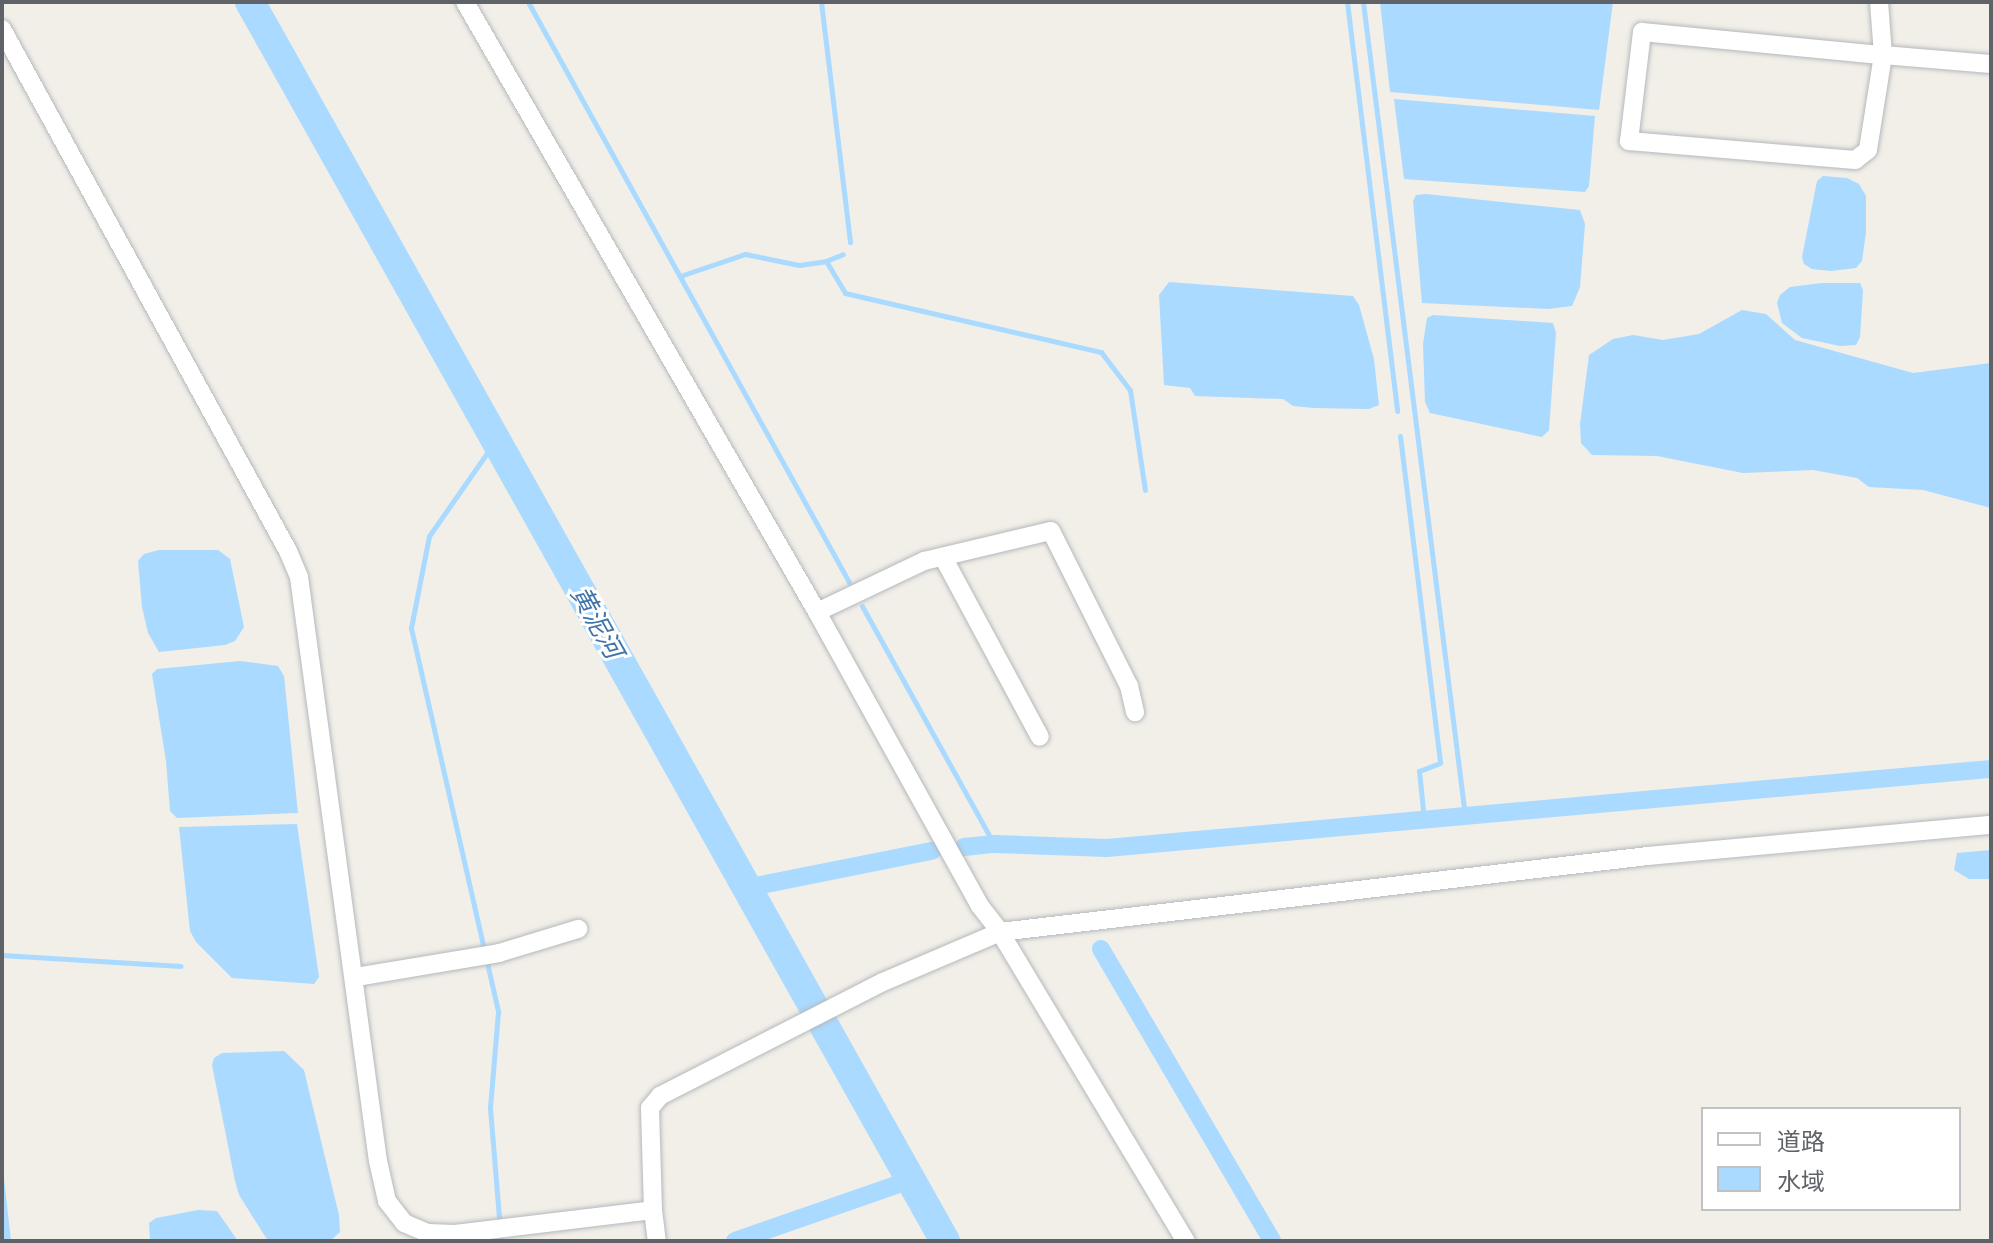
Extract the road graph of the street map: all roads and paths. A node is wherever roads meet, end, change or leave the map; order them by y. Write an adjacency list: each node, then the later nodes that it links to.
1 (465, 2): 7 (street)
2 (1879, 2): 4 (street)
3 (2, 29): 13 (street)
4 (1883, 55): 4 (street); 5 (street)
5 (1991, 64)
6 (943, 557): 7 (street); 8 (street); 9 (street)
7 (817, 612): 12 (street)
8 (1135, 712)
9 (1040, 737)
10 (1991, 825): 12 (street)
11 (578, 929): 13 (street)
12 (1000, 932): 14 (street); 16 (street)
13 (356, 977): 14 (street)
14 (653, 1210): 15 (street)
15 (657, 1241)
16 (1186, 1241)

